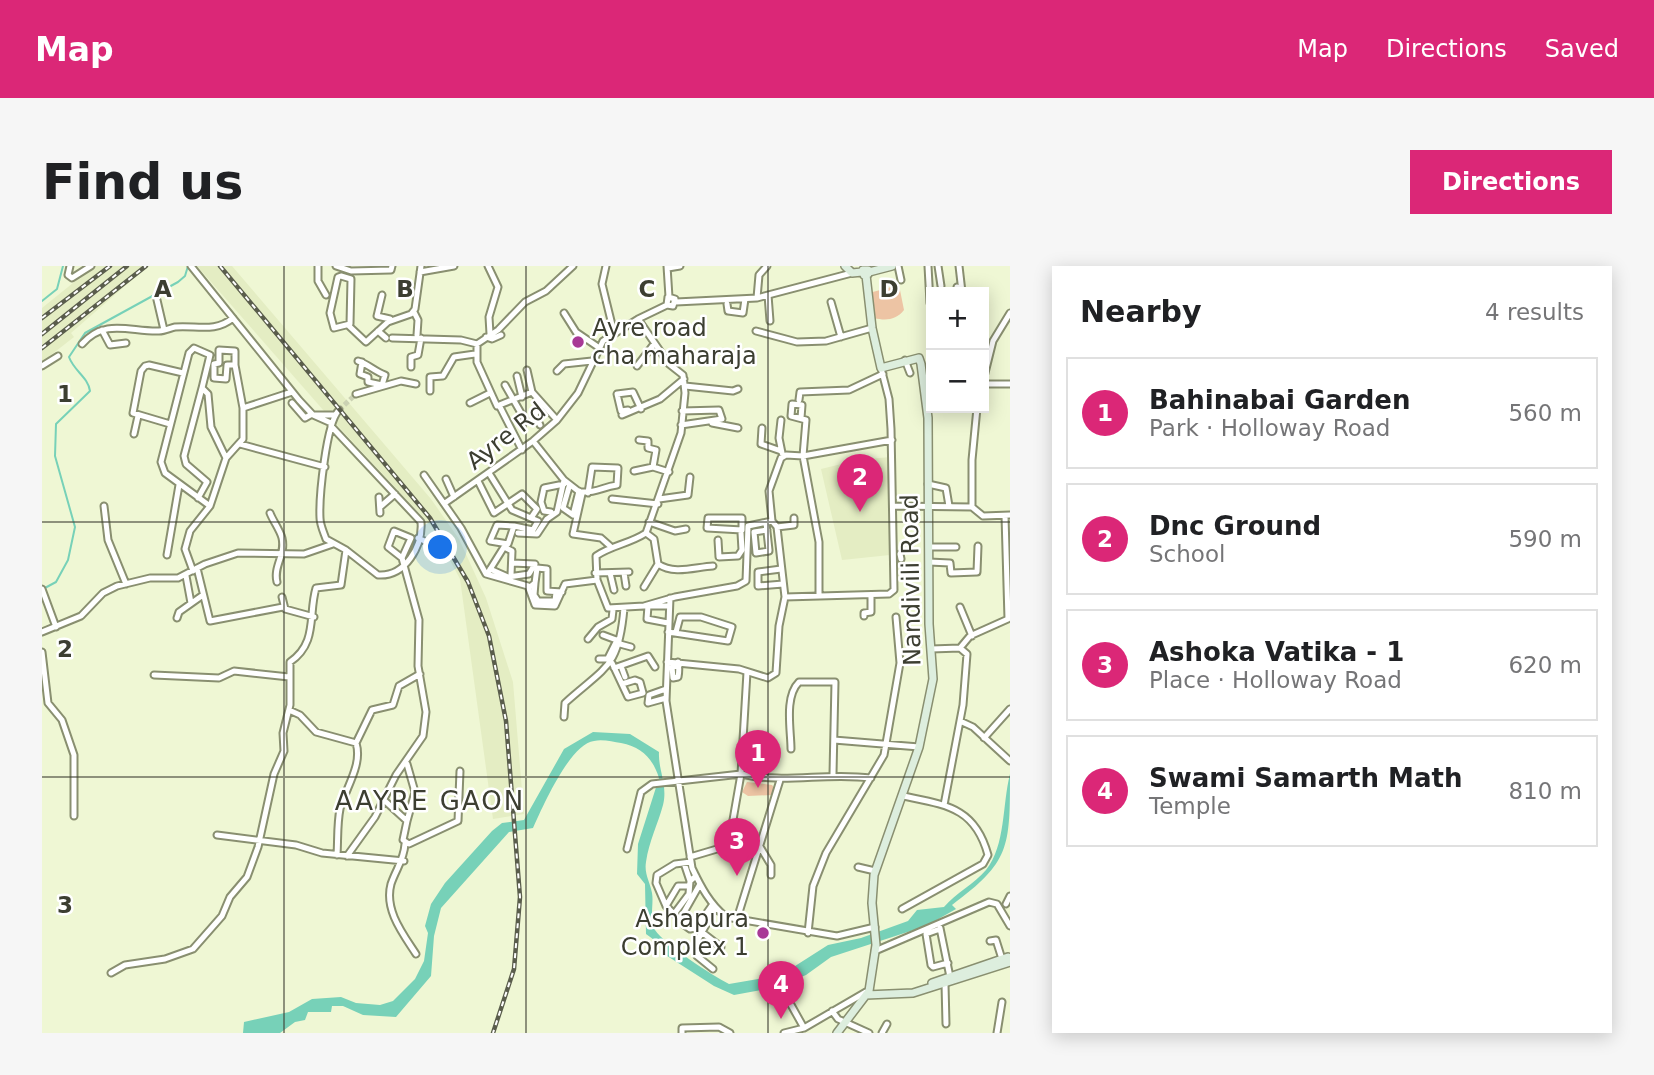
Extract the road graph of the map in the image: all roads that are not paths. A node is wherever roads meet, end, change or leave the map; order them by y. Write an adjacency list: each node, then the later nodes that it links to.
1 (70, 266): 2 (street)
2 (91, 266)
3 (191, 266): 43 (street)
4 (318, 266): 29 (street)
5 (336, 266): 20 (street)
6 (392, 266): 19 (street)
7 (453, 266): 21 (street)
8 (488, 266): 55 (street)
9 (573, 266): 55 (street)
10 (606, 266): 53 (street)
11 (680, 266): 18 (street)
12 (767, 266): 33 (street)
13 (845, 266): 24 (street)
14 (892, 266): 23 (street)
15 (928, 266): 27 (street)
16 (938, 266): 26 (street)
17 (959, 266): 28 (street)
18 (668, 267): 32 (street)
19 (374, 268): 20 (street)
20 (363, 269)
21 (420, 269): 40 (street)
22 (901, 270): 25 (street)
23 (866, 271): 24 (street); 48 (street)
24 (852, 273): 31 (street)
25 (901, 280)
26 (941, 286)
27 (929, 287)
28 (959, 287)
29 (326, 295)
30 (382, 295): 45 (street)
31 (768, 295): 33 (street); 46 (street)
32 (669, 297): 36 (street); 39 (street)
33 (757, 298): 34 (street)
34 (745, 299): 36 (street); 38 (street)
35 (156, 300): 50 (street)
36 (676, 302): 39 (street, Ayre Rd)
37 (831, 302): 57 (street)
38 (727, 304)
39 (667, 305): 44 (street, Ayre Rd)
40 (414, 312): 45 (street); 56 (street)
41 (564, 313): 62 (street)
42 (1010, 313): 65 (street)
43 (233, 318): 50 (street); 88 (street)
44 (638, 319): 53 (street, Ayre Rd); 61 (street)
45 (393, 320): 51 (street)
46 (770, 321)
47 (349, 326): 47 (street); 51 (street)
48 (872, 328): 57 (street); 76 (street)
49 (102, 330): 50 (street); 58 (street); 59 (street)
50 (164, 330)
51 (378, 331): 56 (street)
52 (756, 331): 57 (street)
53 (614, 333): 62 (street, Ayre Rd)
54 (501, 335): 55 (street)
55 (488, 336): 60 (street)
56 (419, 337): 60 (street); 72 (street)
57 (841, 337)
58 (126, 343)
59 (82, 344)
60 (477, 344): 63 (street)
61 (654, 344): 71 (street); 81 (street)
62 (598, 347): 67 (street, Ayre Rd)
63 (475, 354): 89 (street); 91 (street)
64 (58, 356): 70 (street)
65 (989, 357)
66 (905, 360): 76 (street); 79 (street); 137 (street, Nandivili Road)
67 (592, 361): 75 (street); 109 (street, Ayre Rd)
68 (360, 362): 68 (street)
69 (235, 365): 73 (street); 73 (street); 78 (street)
70 (42, 366)
71 (637, 366)
72 (411, 367)
73 (227, 369): 78 (street)
74 (527, 370): 90 (street)
75 (557, 371)
76 (882, 371): 94 (street); 119 (street)
77 (183, 373): 86 (street); 106 (street); 111 (street)
78 (236, 373): 101 (street)
79 (910, 373)
80 (517, 376): 93 (street)
81 (684, 382): 87 (street); 100 (street); 102 (street)
82 (416, 384): 92 (street)
83 (989, 384): 84 (street)
84 (1010, 384)
85 (505, 385): 95 (street)
86 (202, 388): 125 (street); 143 (street)
87 (738, 389)
88 (292, 391): 101 (street); 104 (street)
89 (430, 391)
90 (532, 392): 93 (street); 98 (street)
91 (490, 393): 96 (street); 99 (street)
92 (356, 394)
93 (522, 397): 95 (street)
94 (799, 400)
95 (513, 401): 99 (street); 108 (street)
96 (470, 402)
97 (292, 403): 104 (street)
98 (540, 405): 109 (street); 113 (street)
99 (500, 407): 122 (street)
100 (640, 407): 100 (street); 105 (street)
101 (243, 408): 121 (street)
102 (682, 411): 114 (street); 114 (street)
103 (977, 413): 154 (street)
104 (313, 414): 112 (street); 112 (street)
105 (622, 415)
106 (138, 416): 111 (street); 117 (street)
107 (801, 418): 124 (street)
108 (525, 420)
109 (557, 420): 120 (street, Ayre Rd)
110 (781, 420): 123 (street)
111 (170, 424): 136 (street)
112 (331, 425): 126 (street); 139 (street)
113 (540, 425)
114 (681, 426): 115 (street); 129 (street)
115 (737, 428)
116 (762, 428): 123 (street)
117 (134, 434)
118 (639, 440): 127 (street)
119 (892, 440): 124 (street); 152 (street)
120 (533, 441): 122 (street, Ayre Rd); 135 (street)
121 (240, 444): 125 (street); 126 (street)
122 (522, 450): 130 (street, Ayre Rd)
123 (782, 454): 124 (street); 161 (street)
124 (803, 456): 208 (street)
125 (226, 458): 151 (street)
126 (325, 467): 172 (street)
127 (653, 467): 128 (street); 129 (street)
128 (634, 471)
129 (669, 472): 146 (street)
130 (489, 473): 134 (street, Ayre Rd); 148 (street)
131 (424, 475): 147 (street)
132 (690, 477): 146 (street)
133 (446, 479): 140 (street)
134 (478, 481): 140 (street, Ayre Rd); 148 (street)
135 (564, 482): 138 (street); 144 (street); 155 (street)
136 (179, 485): 143 (street); 180 (street)
137 (933, 486): 149 (street, Nandivili Road); 153 (street)
138 (582, 493): 138 (street); 138 (street); 173 (street)
139 (395, 494): 141 (street); 170 (street)
140 (454, 496): 147 (street, Ayre Rd)
141 (379, 497)
142 (554, 497): 144 (street)
143 (198, 498): 151 (street)
144 (561, 498): 167 (street)
145 (612, 499): 146 (street)
146 (659, 502): 160 (street)
147 (444, 503): 191 (street)
148 (509, 505): 158 (street); 158 (street)
149 (928, 505): 152 (street); 153 (street); 175 (street, Nandivili Road)
150 (104, 506): 197 (street)
151 (210, 506): 189 (street)
152 (893, 506): 207 (street)
153 (949, 506): 154 (street)
154 (972, 507): 157 (street)
155 (551, 512)
156 (270, 513): 179 (street)
157 (1008, 516): 181 (street)
158 (531, 518): 162 (street)
159 (794, 518): 163 (street)
160 (649, 522): 165 (street); 168 (street)
161 (768, 525): 163 (street); 164 (street); 164 (street)
162 (514, 526): 162 (street)
163 (777, 527): 190 (street)
164 (755, 528): 166 (street)
165 (686, 529)
166 (745, 531): 166 (street); 169 (street); 178 (street)
167 (518, 533)
168 (646, 533): 173 (street); 186 (street)
169 (727, 533)
170 (418, 538): 182 (street); 187 (street)
171 (718, 540): 178 (street)
172 (333, 544): 177 (street); 179 (street)
173 (610, 546): 194 (street)
174 (978, 546): 184 (street)
175 (929, 547): 176 (street); 184 (street, Nandivili Road)
176 (956, 547)
177 (346, 550): 187 (street); 219 (street)
178 (744, 550): 211 (street)
179 (282, 553): 189 (street); 196 (street)
180 (167, 555)
181 (1008, 556): 205 (street)
182 (442, 557)
183 (402, 558): 183 (street); 187 (street)
184 (929, 562): 233 (street, Nandivili Road)
185 (512, 563): 191 (street); 195 (street); 195 (street)
186 (658, 564): 188 (street); 201 (street)
187 (405, 565): 240 (street)
188 (713, 566)
189 (195, 569): 193 (street); 206 (street)
190 (779, 569): 198 (street); 198 (street)
191 (489, 573): 195 (street)
192 (608, 573): 194 (street); 200 (street); 202 (street)
193 (186, 576): 197 (street); 212 (street)
194 (596, 577): 204 (street); 216 (street)
195 (511, 578): 199 (street)
196 (277, 582)
197 (126, 584): 223 (street)
198 (781, 584): 210 (street)
199 (532, 585): 204 (street); 204 (street)
200 (626, 586)
201 (644, 587)
202 (613, 589)
203 (43, 592): 223 (street)
204 (559, 592)
205 (1008, 592): 217 (street)
206 (203, 595): 212 (street); 213 (street)
207 (871, 595): 208 (street); 218 (street)
208 (820, 596): 210 (street)
209 (282, 597): 213 (street)
210 (785, 597): 239 (street)
211 (670, 602): 215 (street); 222 (street); 222 (street)
212 (191, 603): 221 (street)
213 (283, 607): 219 (street)
214 (960, 607): 228 (street)
215 (624, 608): 216 (street); 230 (street)
216 (613, 610): 229 (street)
217 (1009, 615): 228 (street)
218 (864, 616)
219 (314, 617): 242 (street)
220 (896, 617): 252 (street)
221 (177, 618)
222 (668, 623): 225 (street)
223 (56, 627): 224 (street)
224 (42, 632)
225 (668, 632): 226 (street); 236 (street)
226 (676, 632): 226 (street)
227 (603, 635): 230 (street)
228 (972, 635): 232 (street)
229 (589, 639)
230 (619, 642): 231 (street); 237 (street)
231 (631, 648)
232 (960, 648): 233 (street); 249 (street)
233 (931, 649): 254 (street, Nandivili Road)
234 (42, 652): 267 (street)
235 (599, 659): 237 (street)
236 (667, 662): 239 (street); 244 (street)
237 (614, 663): 238 (street); 243 (street); 248 (street)
238 (655, 667)
239 (747, 672): 259 (street)
240 (420, 674): 253 (street); 257 (street)
241 (154, 675): 242 (street)
242 (289, 677): 247 (street)
243 (624, 680)
244 (662, 690): 245 (street); 245 (street)
245 (663, 699): 262 (street)
246 (1010, 709): 250 (street)
247 (289, 710): 253 (street); 270 (street)
248 (564, 717)
249 (960, 721): 250 (street); 266 (street)
250 (984, 738): 256 (street)
251 (834, 740): 252 (street); 255 (street); 260 (street)
252 (886, 742): 254 (street); 261 (street)
253 (356, 744): 274 (street)
254 (919, 747): 264 (street, Nandivili Road)
255 (791, 749)
256 (1009, 760)
257 (407, 764): 265 (street); 268 (street)
258 (460, 771): 271 (street)
259 (741, 774): 262 (street); 263 (street); 276 (street)
260 (833, 774): 261 (street); 263 (street)
261 (871, 778): 295 (street)
262 (677, 779): 273 (street); 276 (street)
263 (780, 780): 272 (street)
264 (903, 796): 266 (street); 280 (street, Nandivili Road)
265 (385, 801): 268 (street); 275 (street)
266 (944, 804): 289 (street)
267 (74, 816)
268 (407, 821): 271 (street)
269 (217, 835): 270 (street)
270 (259, 841): 274 (street); 303 (street)
271 (405, 844): 277 (street)
272 (759, 845): 281 (street); 290 (street)
273 (627, 849)
274 (337, 855): 275 (street)
275 (347, 856): 277 (street)
276 (691, 859): 278 (street); 282 (street)
277 (404, 860): 299 (street)
278 (684, 863): 283 (street); 287 (street)
279 (858, 867): 280 (street)
280 (875, 871): 292 (street, Nandivili Road)
281 (771, 875)
282 (696, 876): 283 (street); 284 (street)
283 (688, 884): 287 (street); 287 (street)
284 (700, 884): 288 (street); 288 (street)
285 (1010, 896): 286 (street)
286 (1006, 904)
287 (666, 906)
288 (714, 906): 290 (street); 294 (street)
289 (902, 909)
290 (737, 919): 295 (street)
291 (1010, 926): 293 (street)
292 (875, 927): 295 (street); 298 (street, Nandivili Road)
293 (940, 927): 298 (street); 301 (street); 301 (street)
294 (703, 933): 297 (street); 302 (street)
295 (808, 933)
296 (990, 941): 300 (street)
297 (721, 947)
298 (875, 948): 305 (street, Nandivili Road)
299 (416, 954)
300 (1008, 958): 304 (street)
301 (947, 963): 304 (street)
302 (713, 969)
303 (111, 973)
304 (948, 980): 305 (street); 311 (street)
305 (868, 993): 308 (street); 309 (street)
306 (1002, 1002): 319 (street)
307 (790, 1003): 312 (street)
308 (832, 1011): 309 (street); 312 (street)
309 (846, 1022): 316 (street); 317 (street)
310 (887, 1024): 318 (street)
311 (946, 1024)
312 (804, 1028): 315 (street)
313 (682, 1033): 314 (street)
314 (730, 1033)
315 (784, 1033)
316 (837, 1033)
317 (869, 1033)
318 (882, 1033)
319 (997, 1033)

